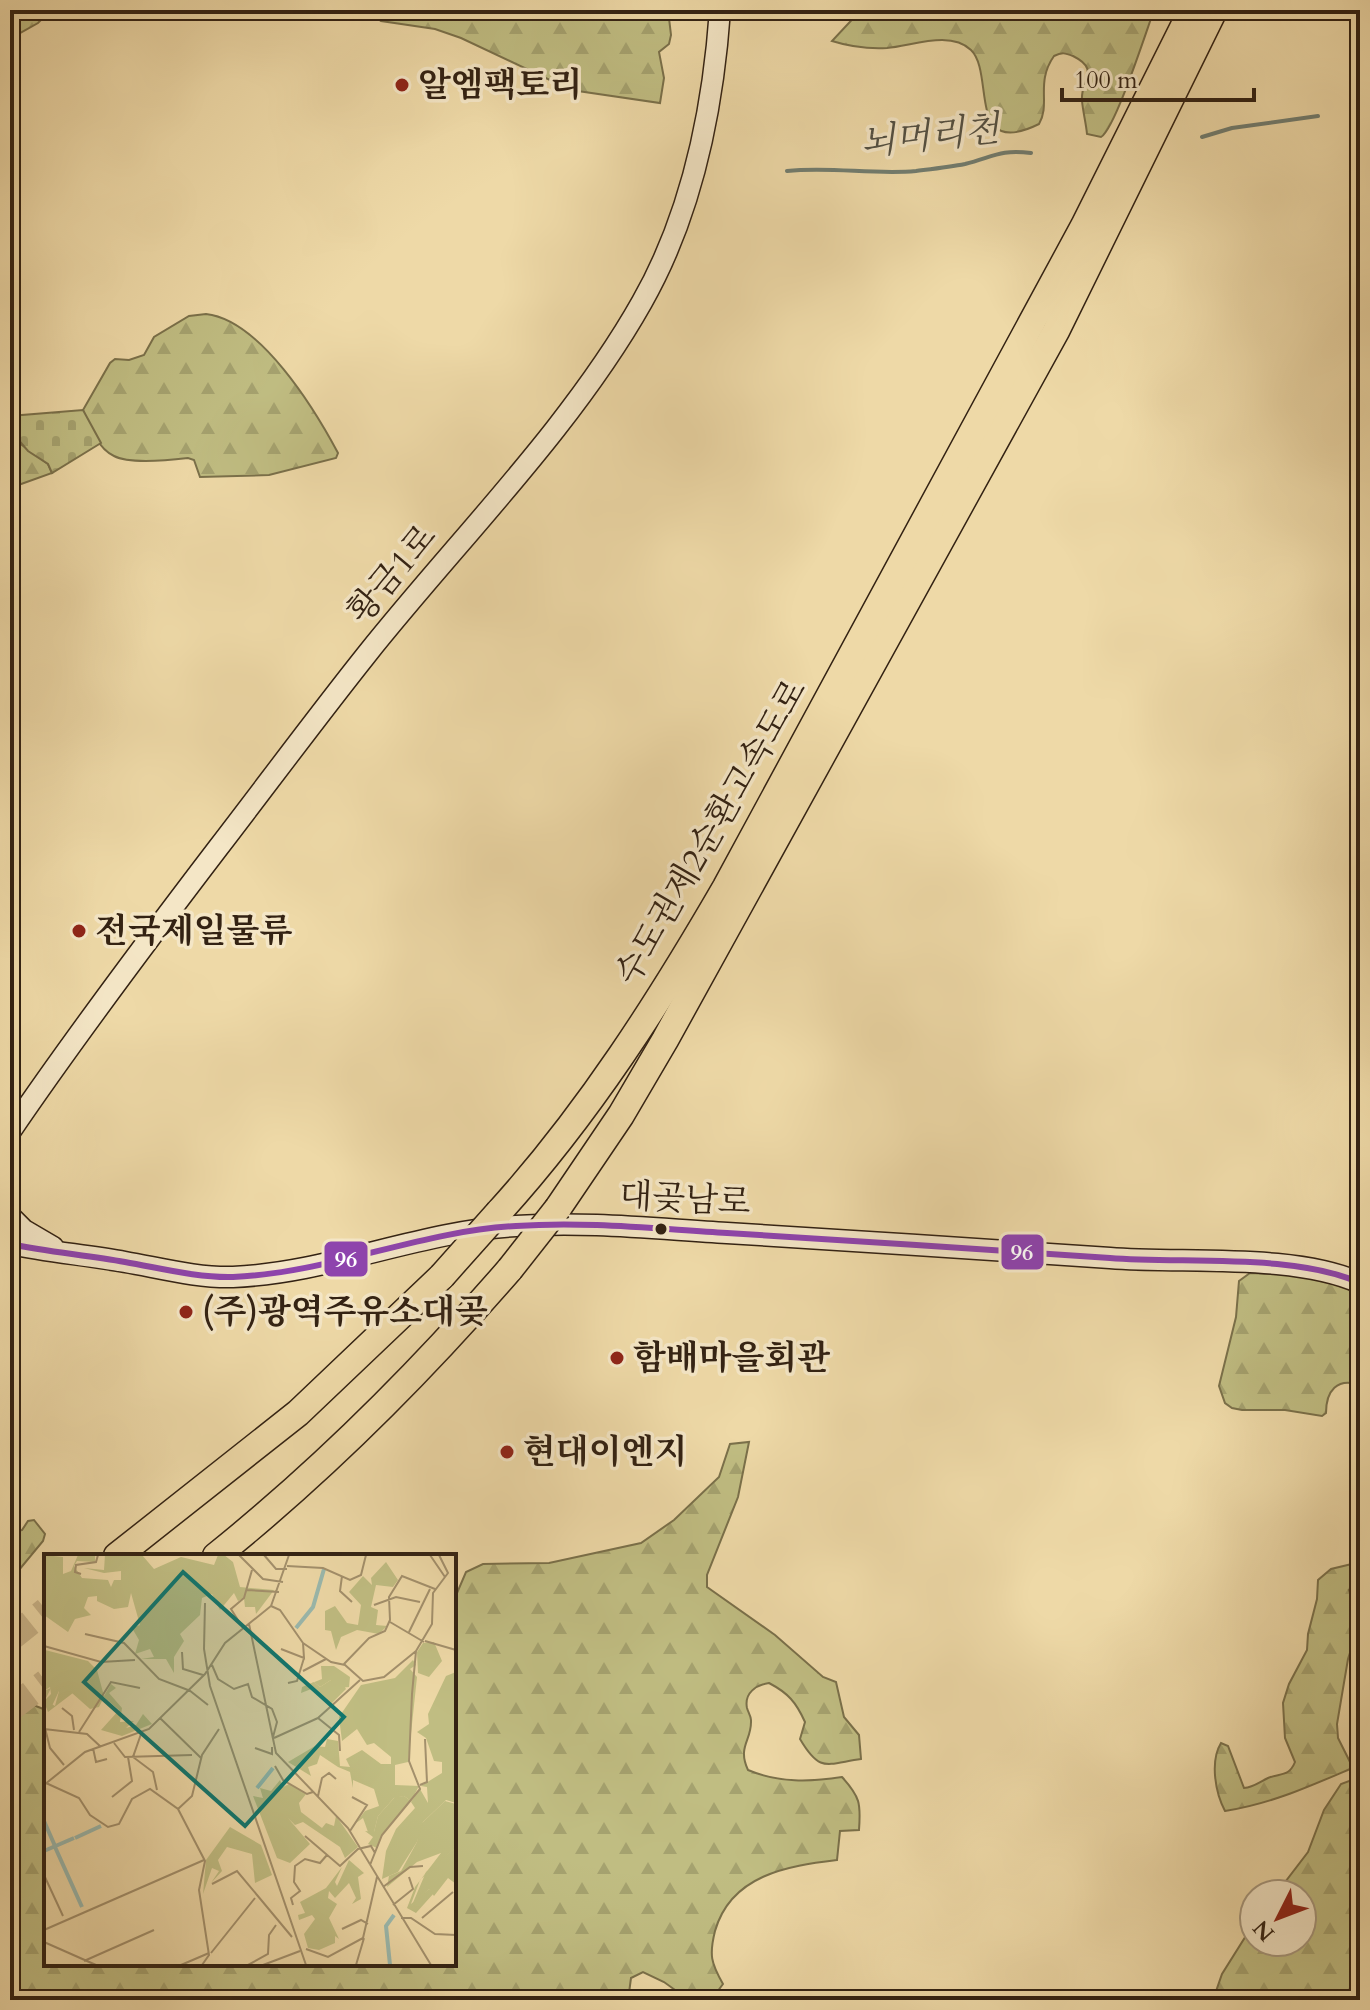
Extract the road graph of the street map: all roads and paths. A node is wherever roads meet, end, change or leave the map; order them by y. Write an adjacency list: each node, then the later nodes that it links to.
1 (720, 10): 4 (street, 황금1로)
2 (1192, 10): 9 (highway, 수도권제2순환고속도로, bridge)
3 (1214, 10): 10 (highway, 수도권제2순환고속도로, bridge)
4 (10, 1132)
5 (10, 1216): 7 (street)
6 (10, 1244): 7 (street, 대곶남로)
7 (60, 1251): 8 (street, 대곶남로)
8 (1360, 1283)
9 (120, 1554)
10 (218, 1554)

